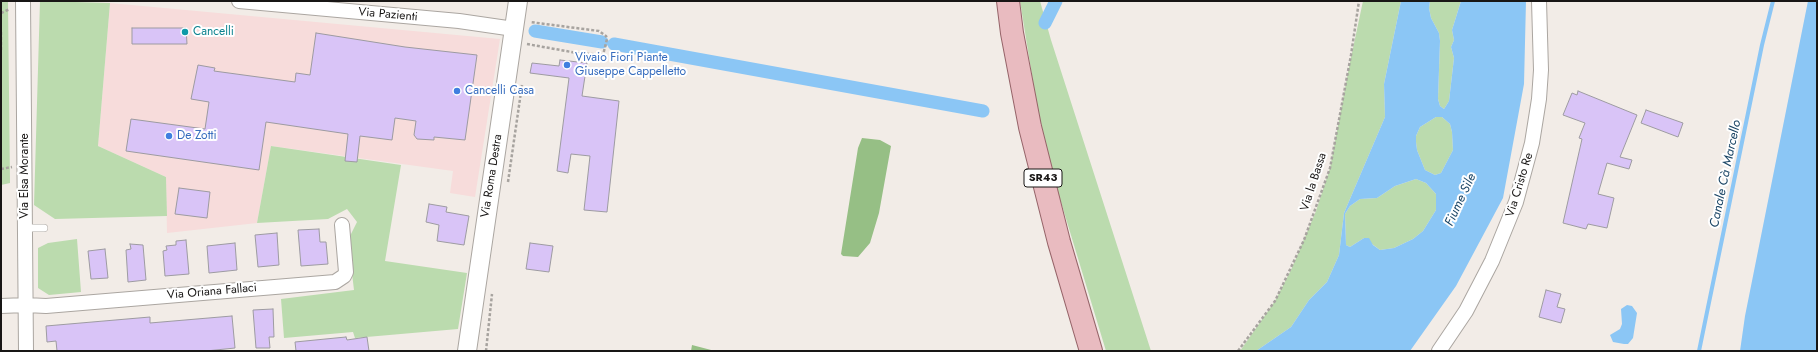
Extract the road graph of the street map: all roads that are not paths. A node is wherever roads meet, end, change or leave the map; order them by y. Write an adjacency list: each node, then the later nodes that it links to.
1 (23, 1): 8 (street, Via Elsa Morante)
2 (239, 1): 6 (street, Via Pazienti)
3 (518, 1): 6 (street, Via Roma Destra)
4 (1008, 1): 14 (main road, SR43)
5 (1539, 1): 15 (street, Via Cristo Re)
6 (514, 30): 13 (street, Via Roma Destra)
7 (342, 225): 10 (street, Via Oriana Fallaci)
8 (25, 228): 9 (lane); 10 (street, Via Elsa Morante)
9 (44, 228)
10 (26, 305): 11 (street); 12 (street, Via Elsa Morante)
11 (1, 306)
12 (26, 351)
13 (467, 351)
14 (1092, 351)
15 (1439, 351)

